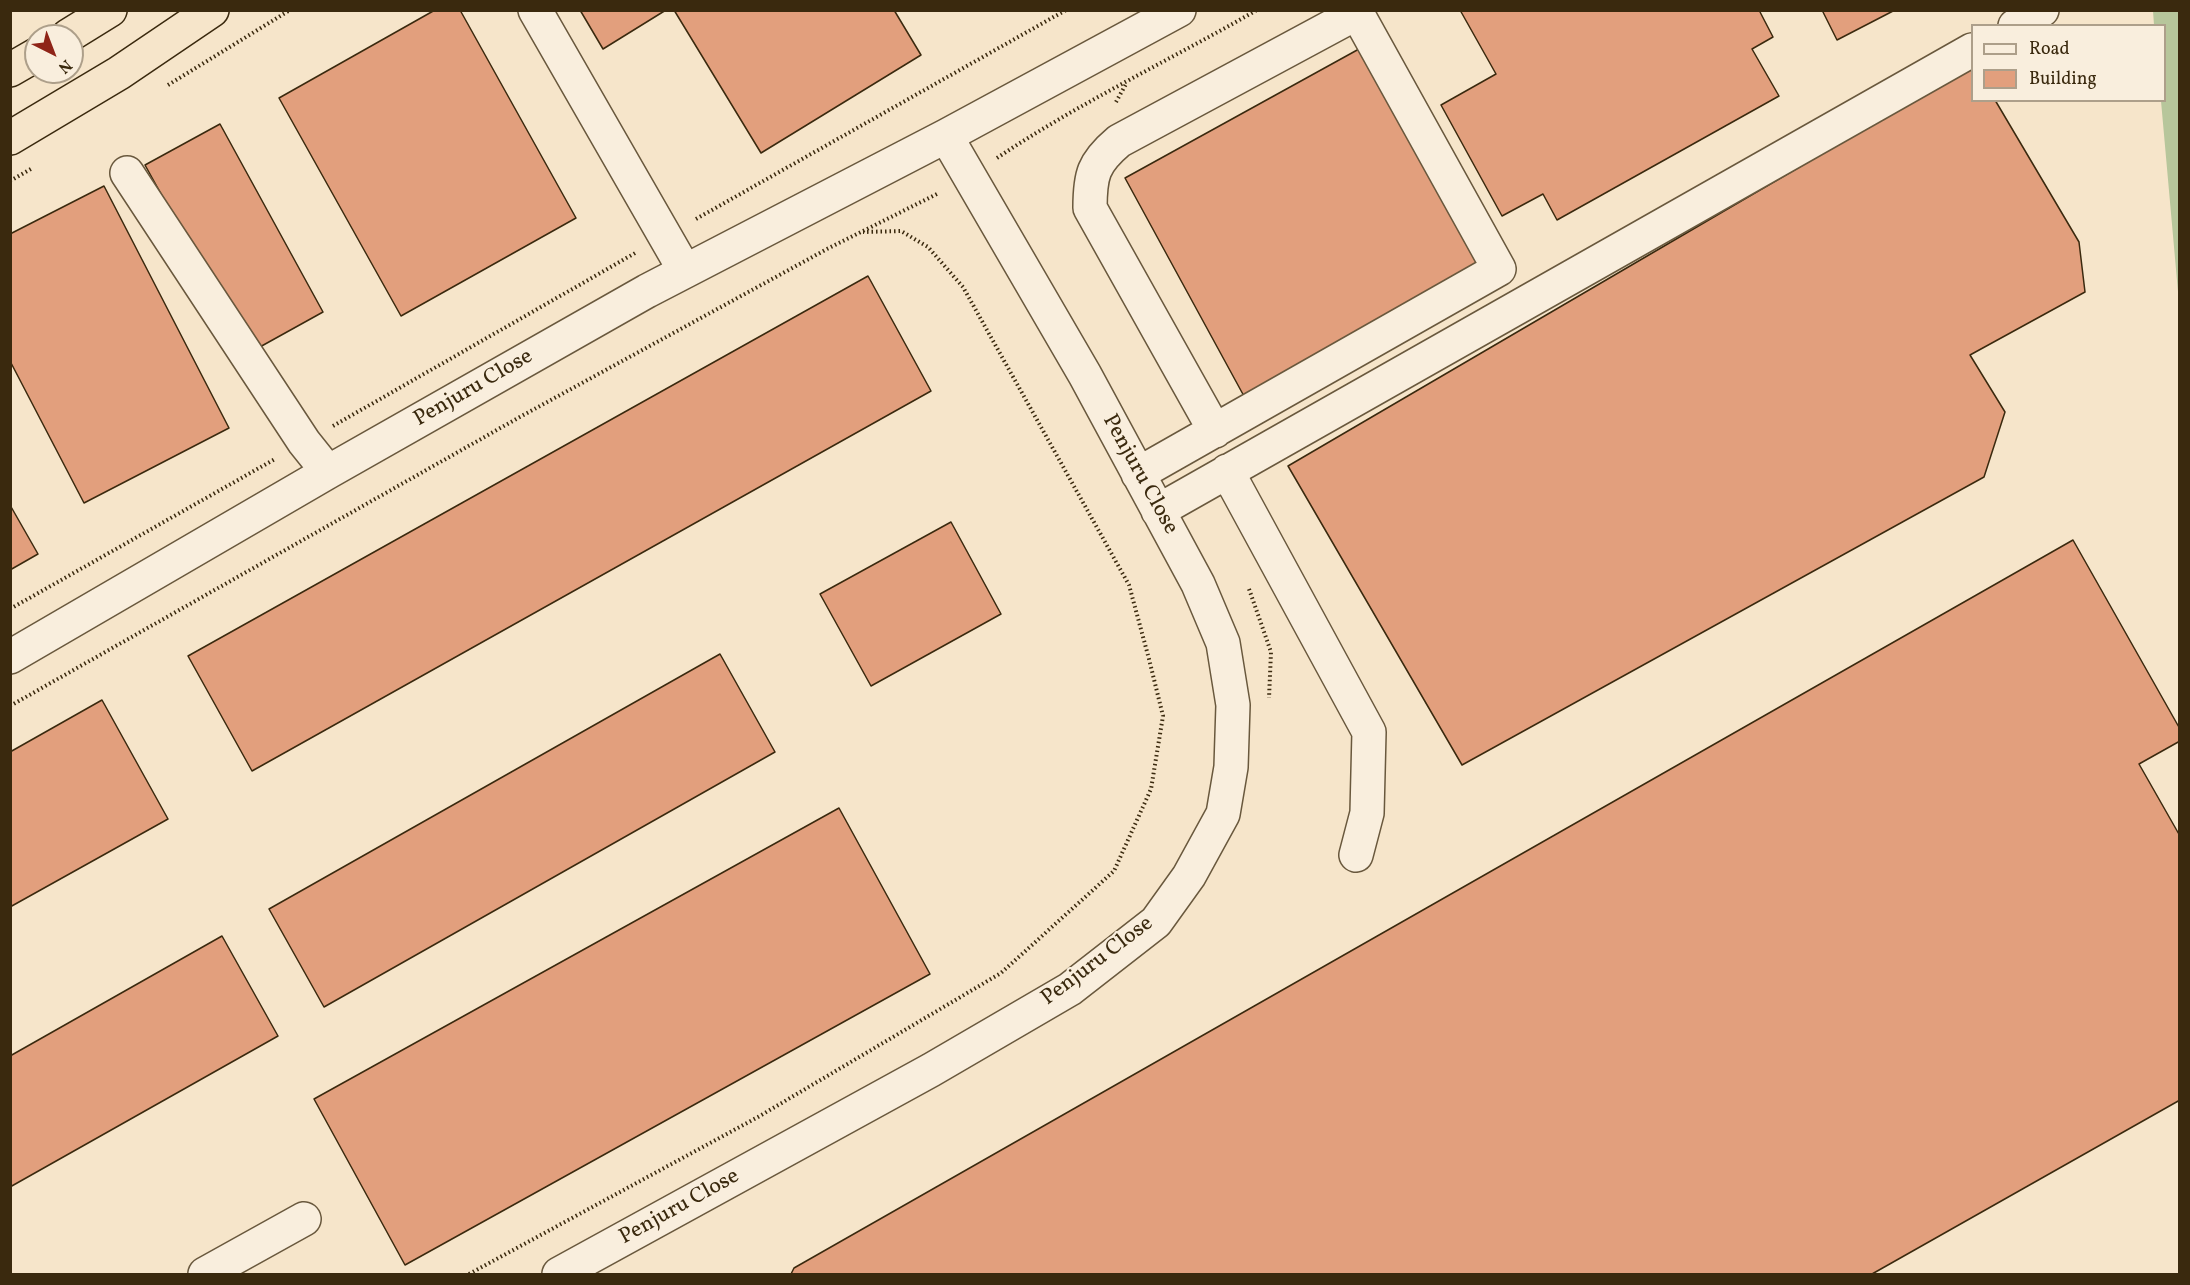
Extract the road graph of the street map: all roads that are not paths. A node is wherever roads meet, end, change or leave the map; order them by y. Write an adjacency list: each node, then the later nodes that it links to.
1 (110, 10): 7 (highway)
2 (212, 10): 12 (highway)
3 (535, 10): 14 (street)
4 (1179, 10): 11 (street, Penjuru Close)
5 (2042, 10): 6 (street)
6 (2018, 24)
7 (84, 26)
8 (1971, 51): 16 (street)
9 (24, 62): 10 (highway)
10 (10, 70)
11 (946, 136): 14 (street, Penjuru Close); 18 (street, Penjuru Close)
12 (10, 138)
13 (127, 173): 17 (street)
14 (685, 271): 17 (street, Penjuru Close)
15 (1215, 431): 15 (street); 18 (street)
16 (1227, 471): 19 (street); 21 (street)
17 (328, 472): 20 (street, Penjuru Close)
18 (1138, 474): 19 (street, Penjuru Close)
19 (1158, 511): 24 (street, Penjuru Close)
20 (10, 657)
21 (1356, 855)
22 (304, 1219): 23 (street)
23 (205, 1275)
24 (559, 1275)

